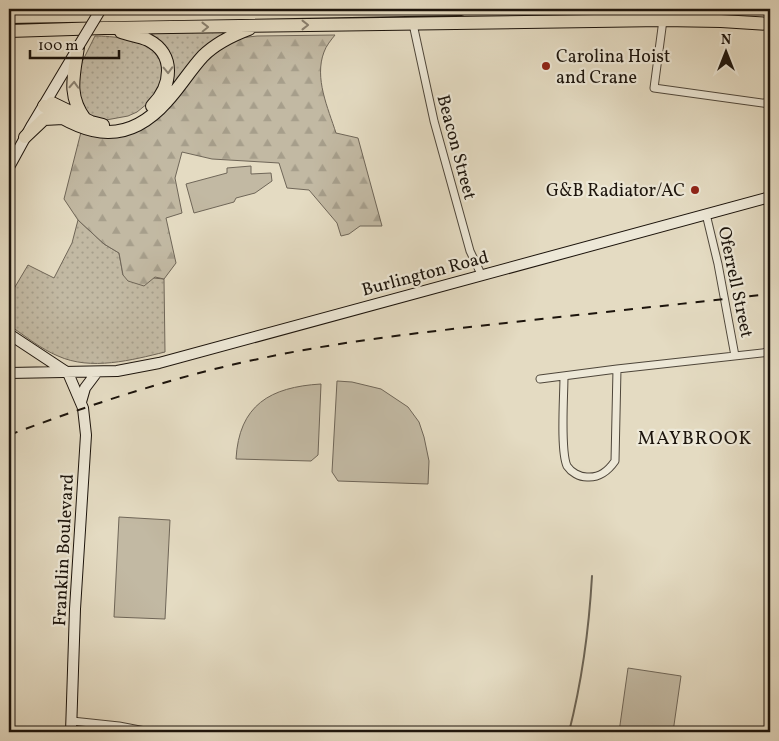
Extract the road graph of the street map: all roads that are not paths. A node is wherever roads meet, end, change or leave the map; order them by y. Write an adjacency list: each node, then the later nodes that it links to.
1 (101, 9): 12 (main road, bridge)
2 (275, 9): 4 (highway)
3 (461, 9): 4 (highway)
4 (307, 12): 5 (highway)
5 (9, 17)
6 (662, 20): 7 (highway); 8 (highway); 14 (street)
7 (413, 24): 9 (highway, one-way to 7); 21 (street, Beacon Street)
8 (770, 24)
9 (256, 26): 10 (highway, one-way to 9); 15 (highway)
10 (104, 28): 11 (highway); 16 (highway, one-way to 16)
11 (9, 31)
12 (78, 47): 13 (main road); 16 (highway, one-way to 12)
13 (46, 103): 15 (highway); 16 (highway); 17 (main road)
14 (770, 104)
15 (63, 118): 17 (highway)
16 (85, 119)
17 (25, 137): 18 (main road)
18 (9, 167)
19 (770, 197): 20 (main road, Burlington Road)
20 (706, 214): 21 (main road, Burlington Road); 24 (street, Oferrell Street)
21 (481, 274): 26 (main road, Burlington Road)
22 (9, 334): 27 (main road)
23 (770, 352): 24 (street)
24 (735, 356): 25 (street)
25 (617, 369): 29 (street); 29 (street)
26 (92, 372): 27 (main road, Burlington Road); 31 (main road)
27 (68, 373): 28 (main road, Burlington Road); 31 (main road, Franklin Boulevard)
28 (9, 374)
29 (564, 376): 30 (street)
30 (540, 380)
31 (81, 402): 32 (main road, Franklin Boulevard)
32 (72, 721): 33 (main road, Franklin Boulevard); 34 (street)
33 (72, 732)
34 (150, 732)

